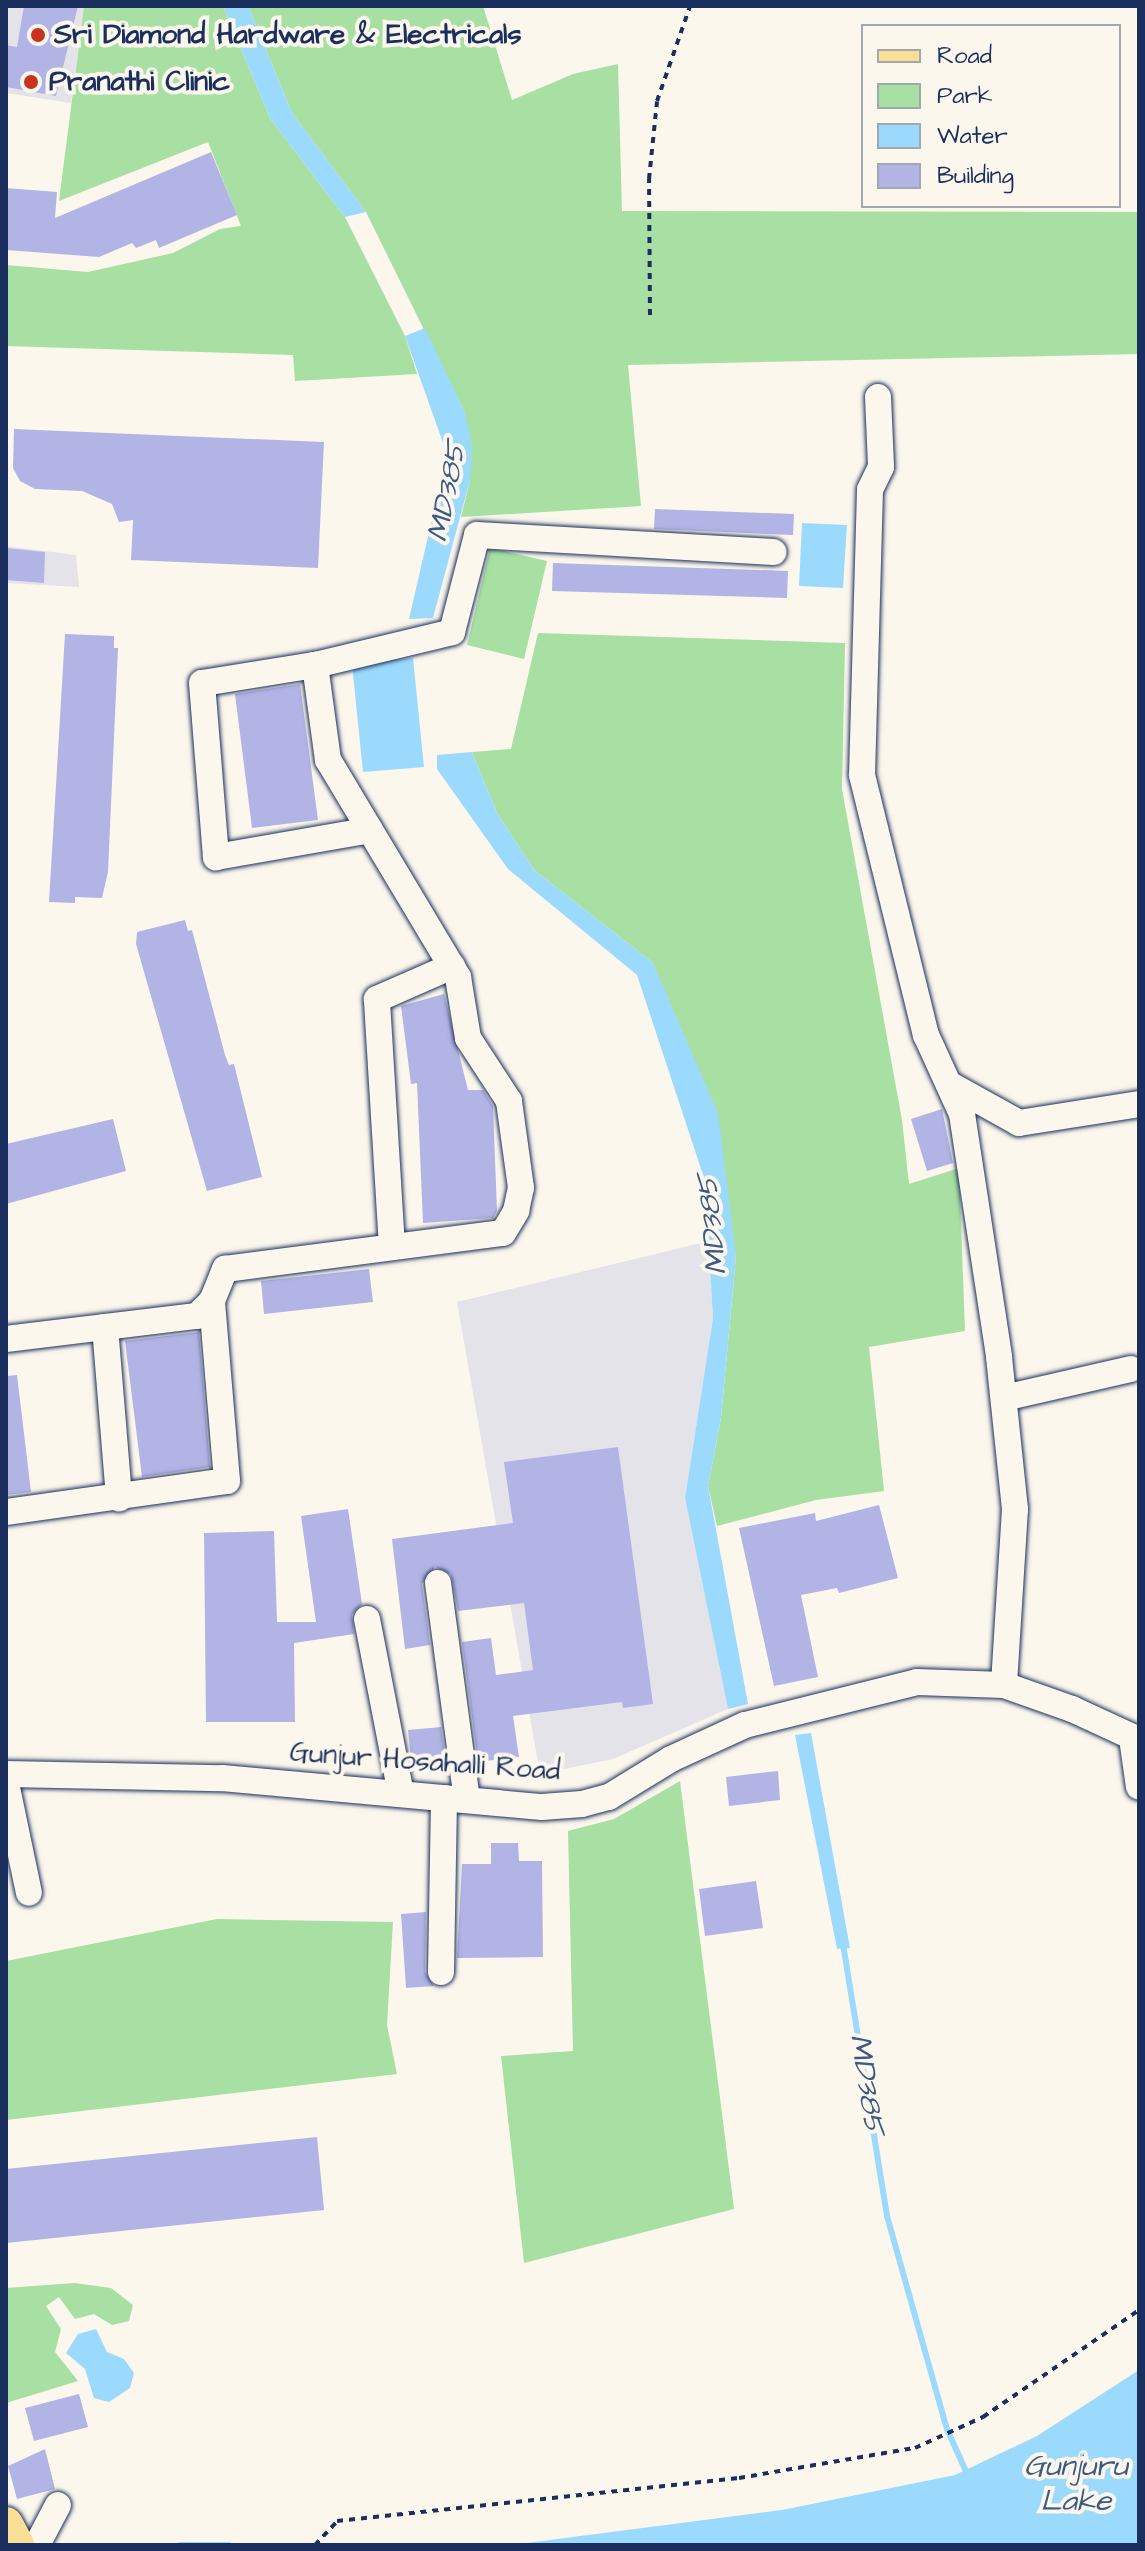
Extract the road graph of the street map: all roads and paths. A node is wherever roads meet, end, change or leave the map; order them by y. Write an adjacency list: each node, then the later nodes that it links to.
1 (690, 6): 2 (path)
2 (650, 315)
3 (878, 397): 8 (street)
4 (774, 552): 5 (street)
5 (315, 665): 6 (street); 6 (street)
6 (370, 830): 7 (street)
7 (452, 966): 10 (street); 10 (street)
8 (949, 1084): 9 (street); 15 (street)
9 (1139, 1104)
10 (392, 1247): 11 (street)
11 (212, 1301): 12 (street); 16 (street)
12 (105, 1327): 13 (street); 16 (street)
13 (6, 1339)
14 (1131, 1369): 15 (street)
15 (1004, 1398): 20 (street)
16 (119, 1498): 17 (street)
17 (6, 1512)
18 (438, 1583): 26 (street)
19 (367, 1619): 25 (street)
20 (1004, 1685): 21 (street, Gunjur Hosahalli Road); 26 (street, Gunjur Hosahalli Road)
21 (1135, 1739): 24 (street)
22 (6, 1774): 25 (street, Gunjur Hosahalli Road)
23 (6, 1783): 27 (street)
24 (1139, 1787)
25 (401, 1794): 26 (street, Gunjur Hosahalli Road)
26 (456, 1799): 28 (street)
27 (29, 1893)
28 (441, 1972)
29 (1139, 2310): 34 (path)
30 (58, 2505): 33 (street)
31 (6, 2524): 32 (main road)
32 (17, 2545)
33 (37, 2545)
34 (315, 2545)

